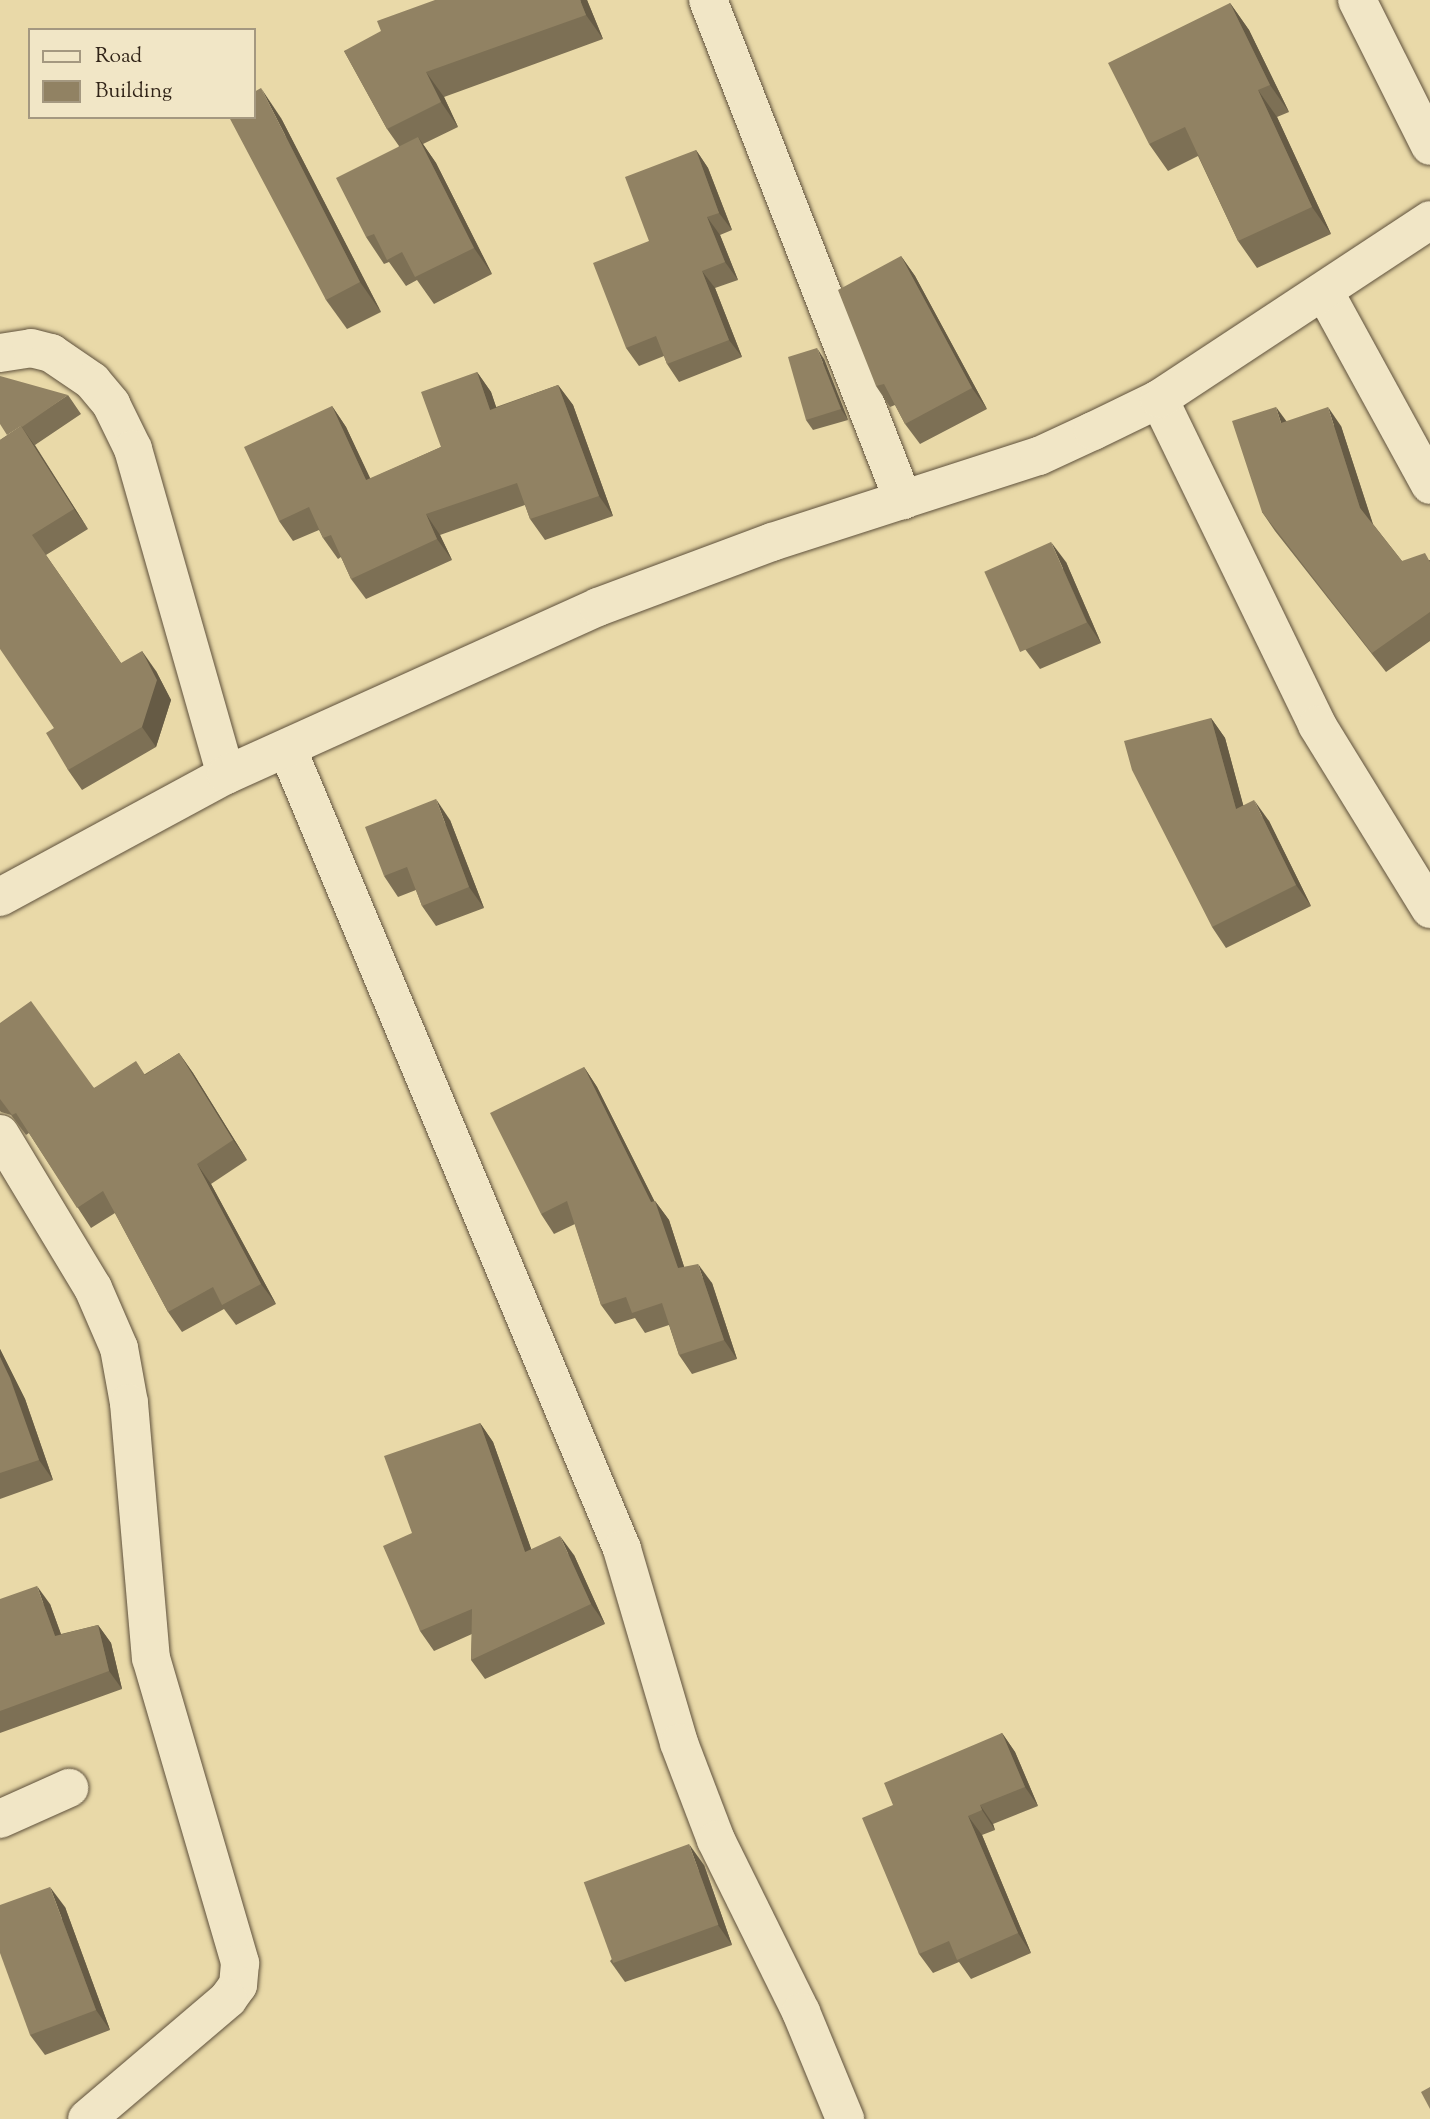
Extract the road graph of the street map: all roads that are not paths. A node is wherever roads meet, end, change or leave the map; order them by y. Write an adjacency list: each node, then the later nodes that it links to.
1 (708, 0): 9 (street)
2 (1357, 0): 3 (street)
3 (1430, 146)
4 (1430, 220): 5 (street)
5 (1324, 291): 7 (street); 8 (street)
6 (0, 353): 11 (street)
7 (1159, 399): 9 (street); 13 (street)
8 (1430, 485)
9 (903, 500): 10 (street)
10 (287, 748): 11 (street); 18 (street)
11 (226, 775): 12 (street)
12 (0, 897)
13 (1430, 909)
14 (0, 1134): 17 (street)
15 (69, 1788): 16 (street)
16 (0, 1819)
17 (87, 2119)
18 (845, 2119)

